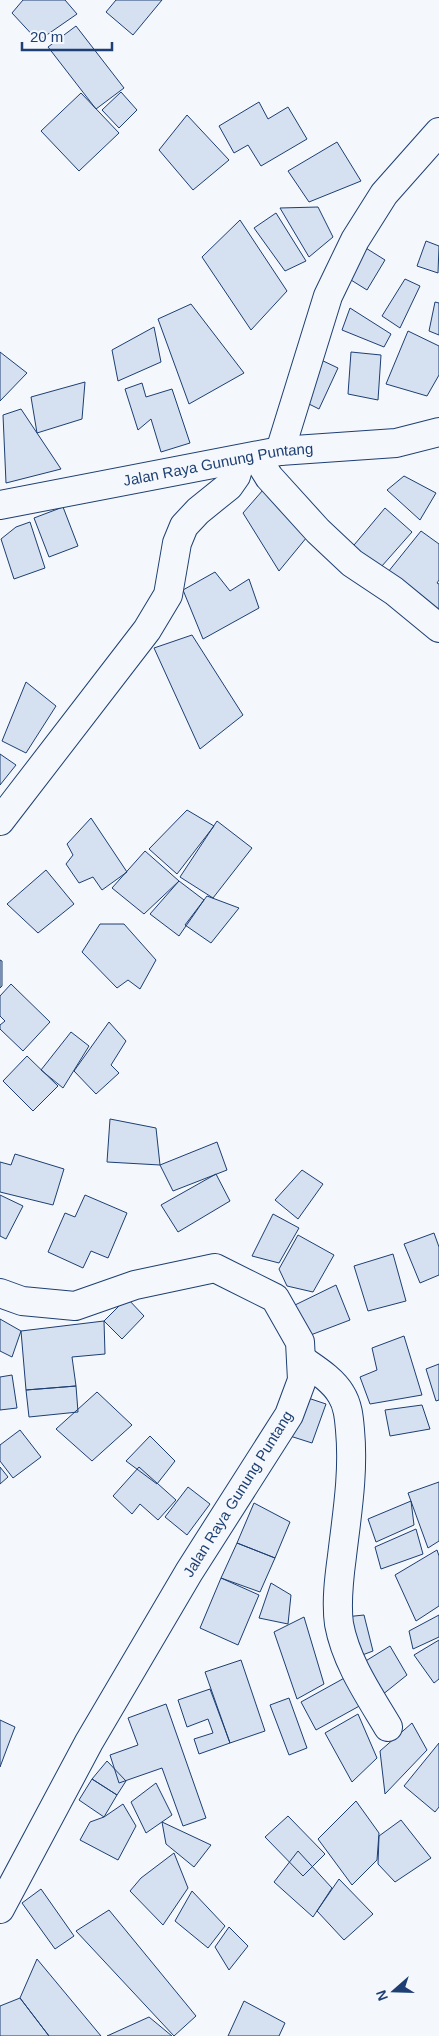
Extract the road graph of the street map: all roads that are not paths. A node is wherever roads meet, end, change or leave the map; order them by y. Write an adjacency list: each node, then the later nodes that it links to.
1 (439, 132): 3 (street)
2 (439, 432): 3 (street, Jalan Raya Gunung Puntang)
3 (259, 455): 4 (street, Jalan Raya Gunung Puntang); 5 (street); 6 (street)
4 (0, 505)
5 (439, 628)
6 (0, 821)
7 (0, 1293): 8 (street, Jalan Raya Gunung Puntang)
8 (301, 1360): 9 (street); 10 (street, Jalan Raya Gunung Puntang)
9 (388, 1727)
10 (0, 1909)

